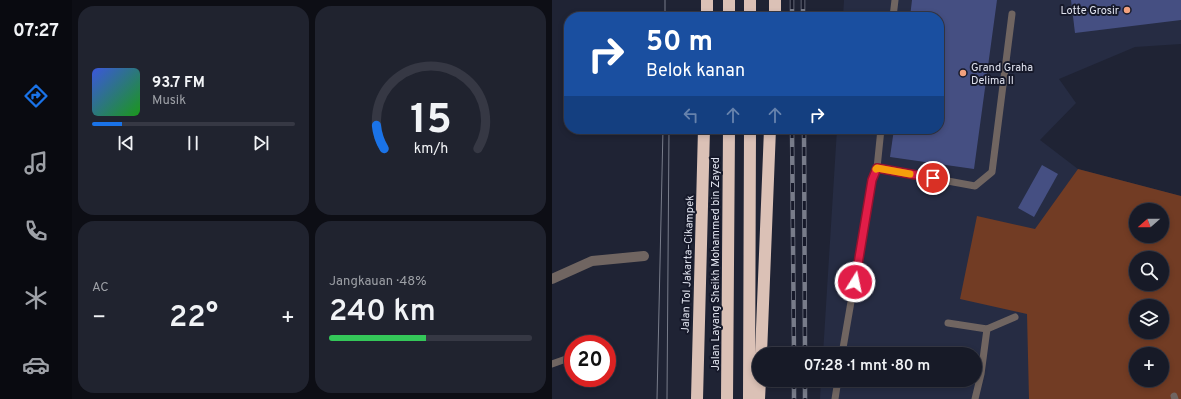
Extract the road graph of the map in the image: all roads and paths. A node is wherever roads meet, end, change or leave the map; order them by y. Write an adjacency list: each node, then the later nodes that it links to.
1 (729, 0): 5 (highway)
2 (750, 0): 6 (highway)
3 (776, 0): 7 (highway)
4 (895, 0): 8 (lane)
5 (729, 12)
6 (750, 12)
7 (775, 12)
8 (894, 12)
9 (1012, 14): 15 (lane)
10 (704, 134): 29 (highway, Jalan Tol Jakarta–Cikampek)
11 (729, 134): 30 (highway, Jalan Layang Sheikh Mohammed bin Zayed)
12 (750, 134): 31 (highway)
13 (770, 134): 21 (highway)
14 (880, 134): 15 (lane)
15 (877, 168): 22 (lane)
16 (644, 256): 17 (street)
17 (552, 279)
18 (1015, 317): 20 (lane)
19 (948, 323): 20 (lane)
20 (987, 329): 23 (lane)
21 (761, 347)
22 (843, 347)
23 (982, 354)
24 (564, 360): 25 (lane)
25 (552, 364)
26 (760, 387): 32 (highway)
27 (837, 387): 33 (lane)
28 (976, 387): 34 (lane)
29 (697, 399)
30 (727, 399)
31 (748, 399)
32 (759, 399)
33 (834, 399)
34 (975, 399)

